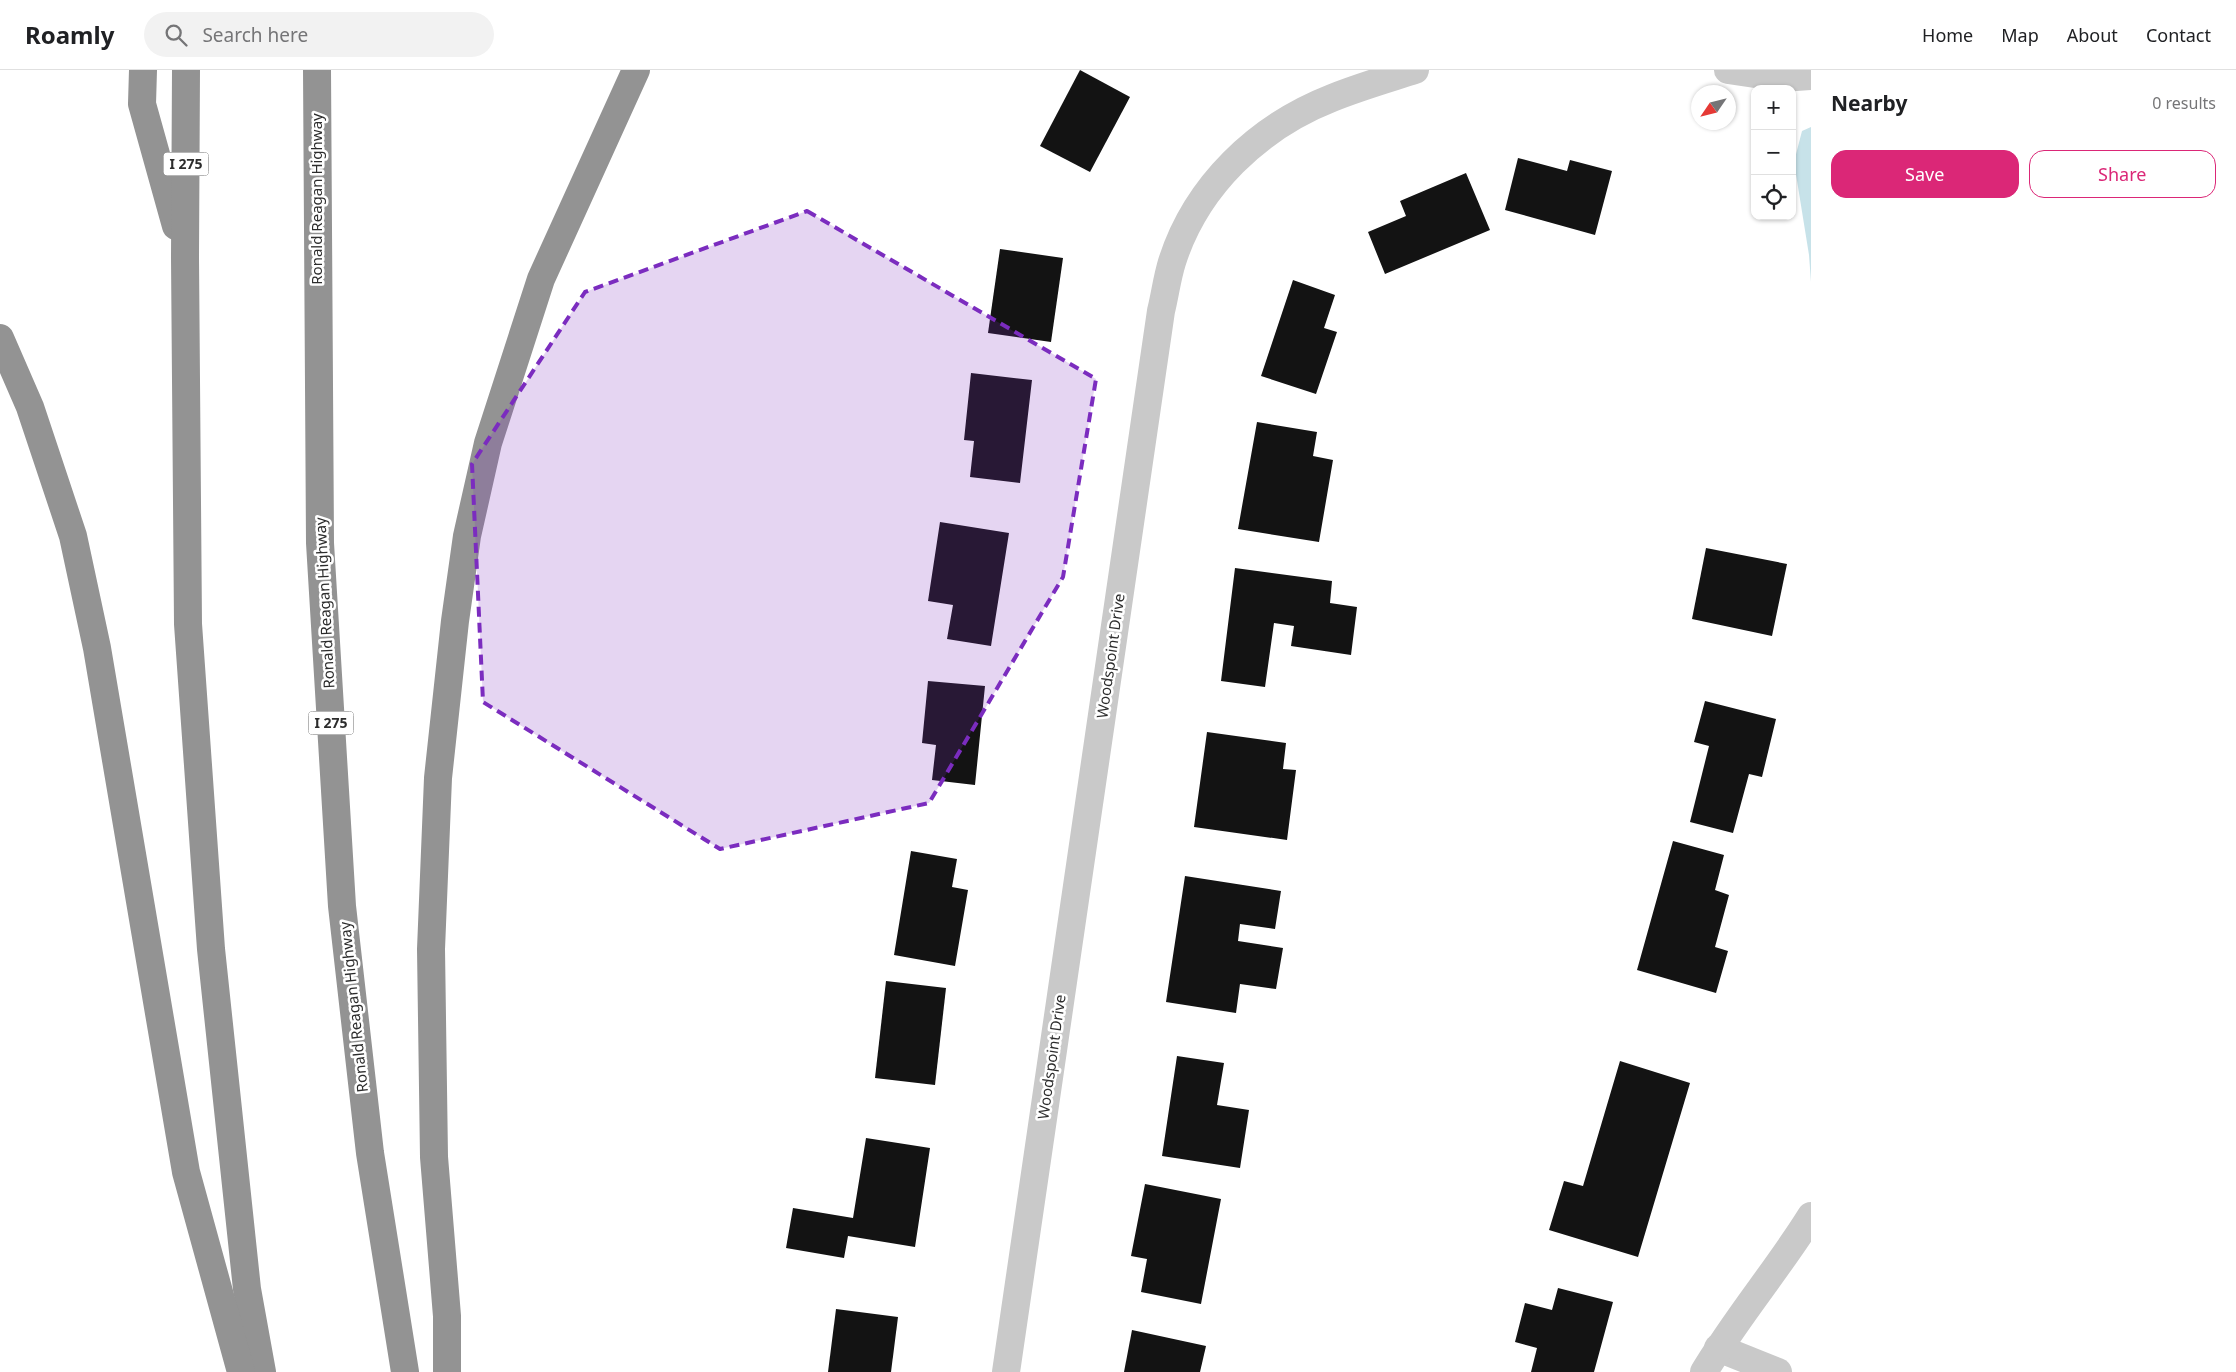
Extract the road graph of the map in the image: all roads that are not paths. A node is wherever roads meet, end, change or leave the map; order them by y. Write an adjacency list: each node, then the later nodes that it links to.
1 (143, 70): 8 (highway)
2 (186, 70): 8 (highway, I 275)
3 (317, 70): 14 (highway, Ronald Reagan Highway / I 275)
4 (636, 70): 15 (highway)
5 (1415, 70): 16 (street, Woodspoint Drive)
6 (1728, 70): 7 (street)
7 (1811, 76)
8 (185, 258): 13 (highway, I 275)
9 (0, 338): 12 (highway)
10 (1811, 1216): 11 (street)
11 (1718, 1348): 17 (street); 18 (street)
12 (241, 1372)
13 (262, 1372)
14 (405, 1372)
15 (447, 1372)
16 (1006, 1372)
17 (1704, 1372)
18 (1778, 1372)

